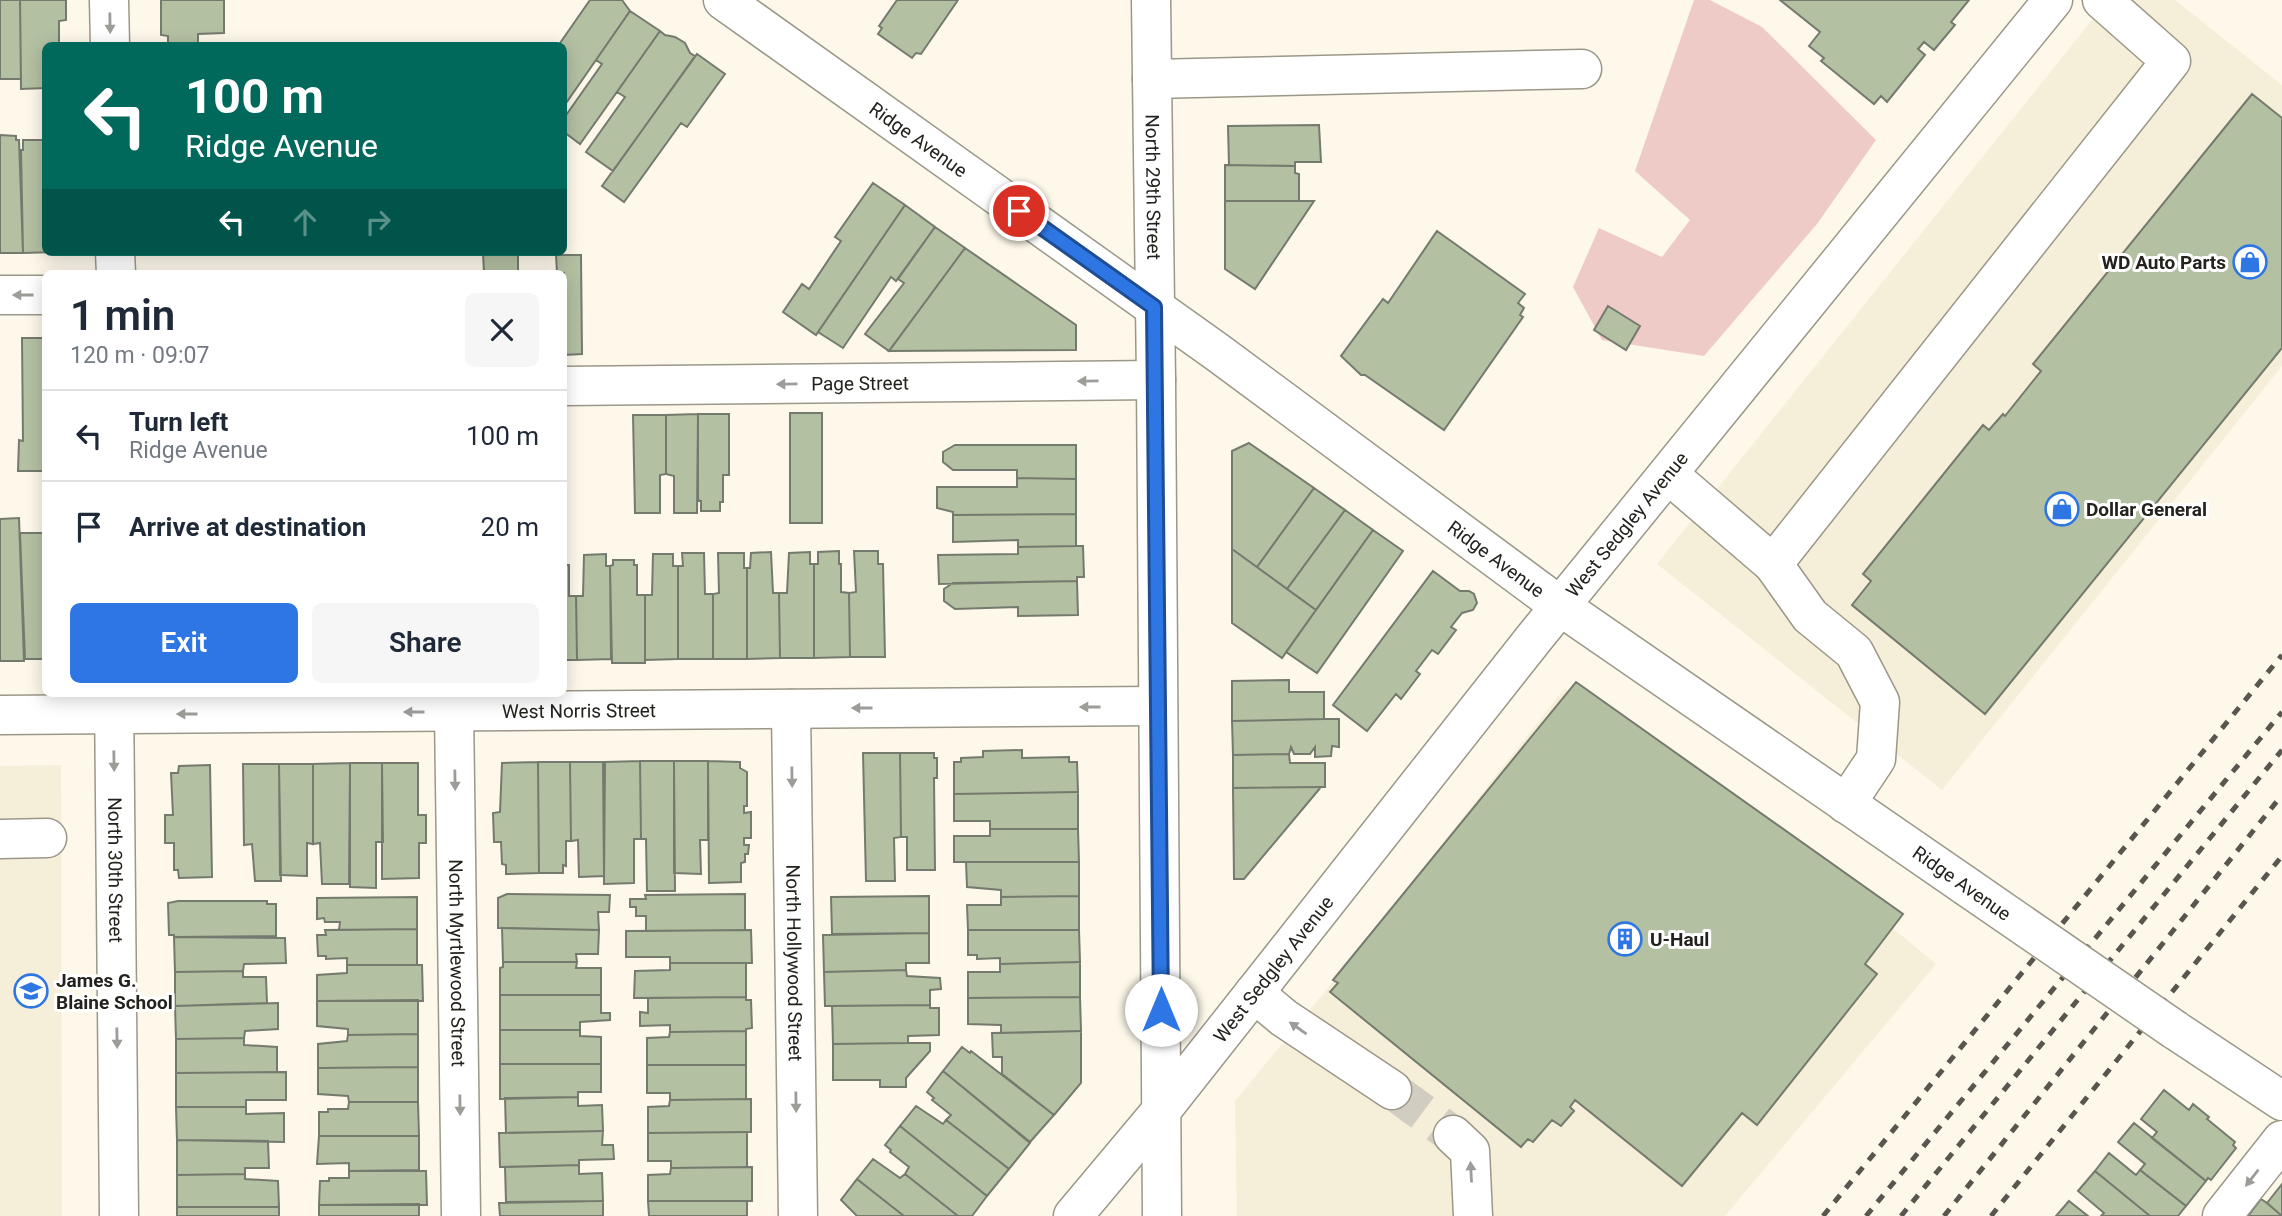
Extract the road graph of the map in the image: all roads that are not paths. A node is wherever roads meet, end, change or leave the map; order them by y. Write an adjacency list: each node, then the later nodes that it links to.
1 (109, 0): 6 (street, one-way to 6)
2 (723, 0): 11 (street, Ridge Avenue)
3 (1151, 0): 8 (street, North 29th Street)
4 (2053, 0): 14 (street, West Sedgley Avenue)
5 (2102, 0): 15 (street)
6 (110, 42)
7 (1582, 69): 8 (street)
8 (1152, 79): 11 (street, North 29th Street)
9 (0, 295): 10 (street, one-way to 9)
10 (42, 295)
11 (1154, 307): 12 (street, North 29th Street); 16 (street, Ridge Avenue)
12 (1156, 380): 13 (street, Page Street, one-way to 13); 18 (street, North 29th Street)
13 (567, 386)
14 (1668, 474): 15 (street); 16 (street, West Sedgley Avenue)
15 (1773, 564): 22 (street)
16 (1560, 606): 22 (street, Ridge Avenue); 25 (street, West Sedgley Avenue)
17 (114, 704): 20 (street, West Norris Street, one-way to 17); 21 (street, West Norris Street); 31 (street, North 30th Street, one-way to 31)
18 (1158, 706): 19 (street, West Norris Street, one-way to 19); 28 (street, North 29th Street)
19 (791, 709): 20 (street, West Norris Street); 33 (street, North Hollywood Street, one-way to 33)
20 (454, 711): 32 (street, North Myrtlewood Street, one-way to 32)
21 (0, 715)
22 (1846, 804): 26 (street, Ridge Avenue, bridge)
23 (47, 838): 24 (street)
24 (0, 839)
25 (1254, 993): 27 (street, one-way to 25); 28 (street, West Sedgley Avenue)
26 (2277, 1087)
27 (1392, 1090)
28 (1161, 1111): 34 (street, West Sedgley Avenue); 35 (street, North 29th Street)
29 (1453, 1135): 36 (street, one-way to 29)
30 (2282, 1140): 37 (street, one-way to 37)
31 (119, 1216)
32 (461, 1216)
33 (797, 1216)
34 (1073, 1216)
35 (1162, 1216)
36 (1474, 1216)
37 (2222, 1216)

